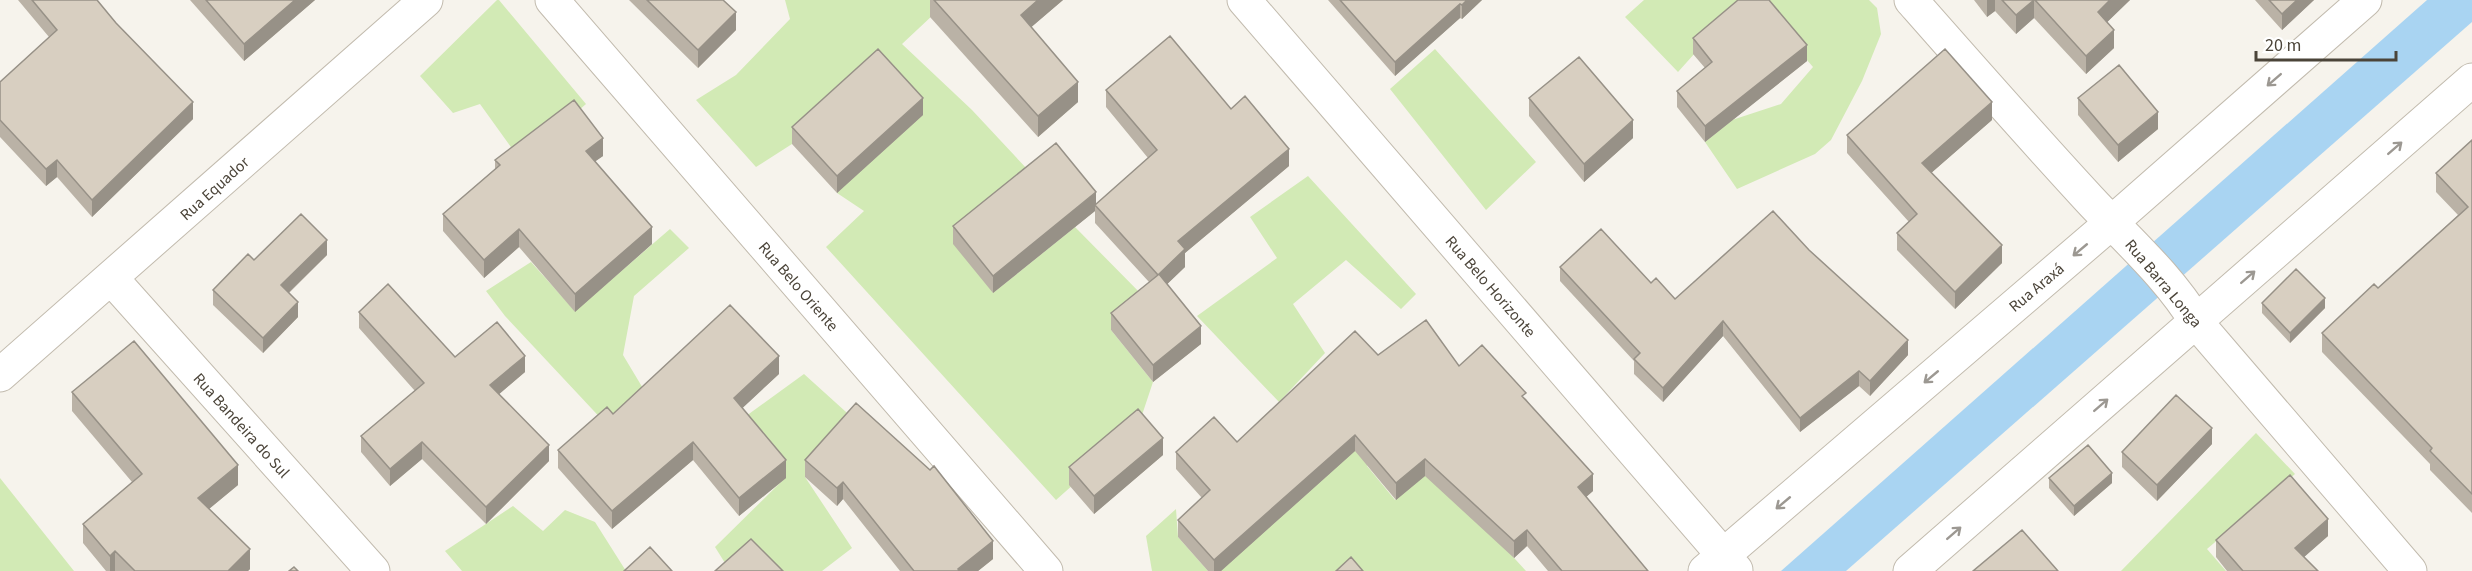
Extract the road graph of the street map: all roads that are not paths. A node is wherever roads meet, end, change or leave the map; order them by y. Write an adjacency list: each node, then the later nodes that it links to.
1 (426, 0): 8 (street, Rua Equador)
2 (552, 0): 13 (street, Rua Belo Oriente)
3 (1244, 0): 11 (street, Rua Belo Horizonte)
4 (1911, 0): 7 (street, Rua Barra Longa)
5 (2365, 0): 7 (street, Rua Araxá, one-way to 7)
6 (2472, 80): 9 (street, one-way to 6)
7 (2121, 232): 9 (street, Rua Barra Longa); 11 (street, Rua Araxá, one-way to 11)
8 (112, 279): 10 (street, Rua Equador); 12 (street, Rua Bandeira do Sul)
9 (2191, 313): 14 (street, one-way to 9); 15 (street, Rua Barra Longa)
10 (0, 375)
11 (1721, 566)
12 (373, 571)
13 (1046, 571)
14 (1910, 571)
15 (2410, 571)

